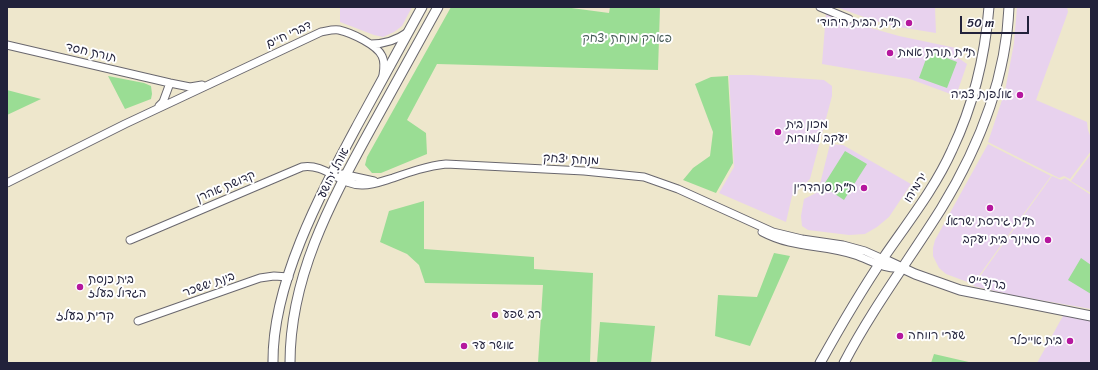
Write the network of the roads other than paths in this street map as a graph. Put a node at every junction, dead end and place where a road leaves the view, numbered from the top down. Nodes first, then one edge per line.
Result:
1 (422, 7) edge
2 (438, 7) edge
3 (820, 7) edge
4 (989, 7) edge
5 (1009, 7) edge
6 (849, 19) dead end
7 (409, 32) junction
8 (371, 44) junction
9 (7, 45) edge
10 (383, 79) junction
11 (217, 80) junction
12 (170, 84) junction
13 (150, 112) junction
14 (331, 173) junction
15 (344, 177) junction
16 (7, 183) edge
17 (130, 240) dead end
18 (881, 262) junction
19 (902, 268) junction
20 (288, 276) junction
21 (1091, 316) edge
22 (138, 322) dead end
23 (273, 363) edge
24 (290, 363) edge
25 (820, 363) edge
26 (844, 363) edge

1 - 7 street, אוהל יהושע
2 - 15 street, אוהל יהושע
3 - 6 street
4 - 18 street, ירמיהו
5 - 19 street
7 - 8 street
7 - 10 street, אוהל יהושע
8 - 10 street, דברי חיים
8 - 11 street, דברי חיים
9 - 12 street, תורת חסד
10 - 14 street, אוהל יהושע
11 - 12 street, דברי חיים
11 - 13 street, דברי חיים
12 - 13 street, דברי חיים
13 - 16 street, דברי חיים
14 - 15 street, מנחת יצחק
14 - 17 street, קדושת אהרן
14 - 20 street, אוהל יהושע
15 - 18 street, מנחת יצחק
15 - 24 street, אוהל יהושע
18 - 19 street, ברנדייס
18 - 25 street, ירמיהו
19 - 21 street, ברנדייס
19 - 26 street
20 - 22 street, בינת יששכר
20 - 23 street, אוהל יהושע

